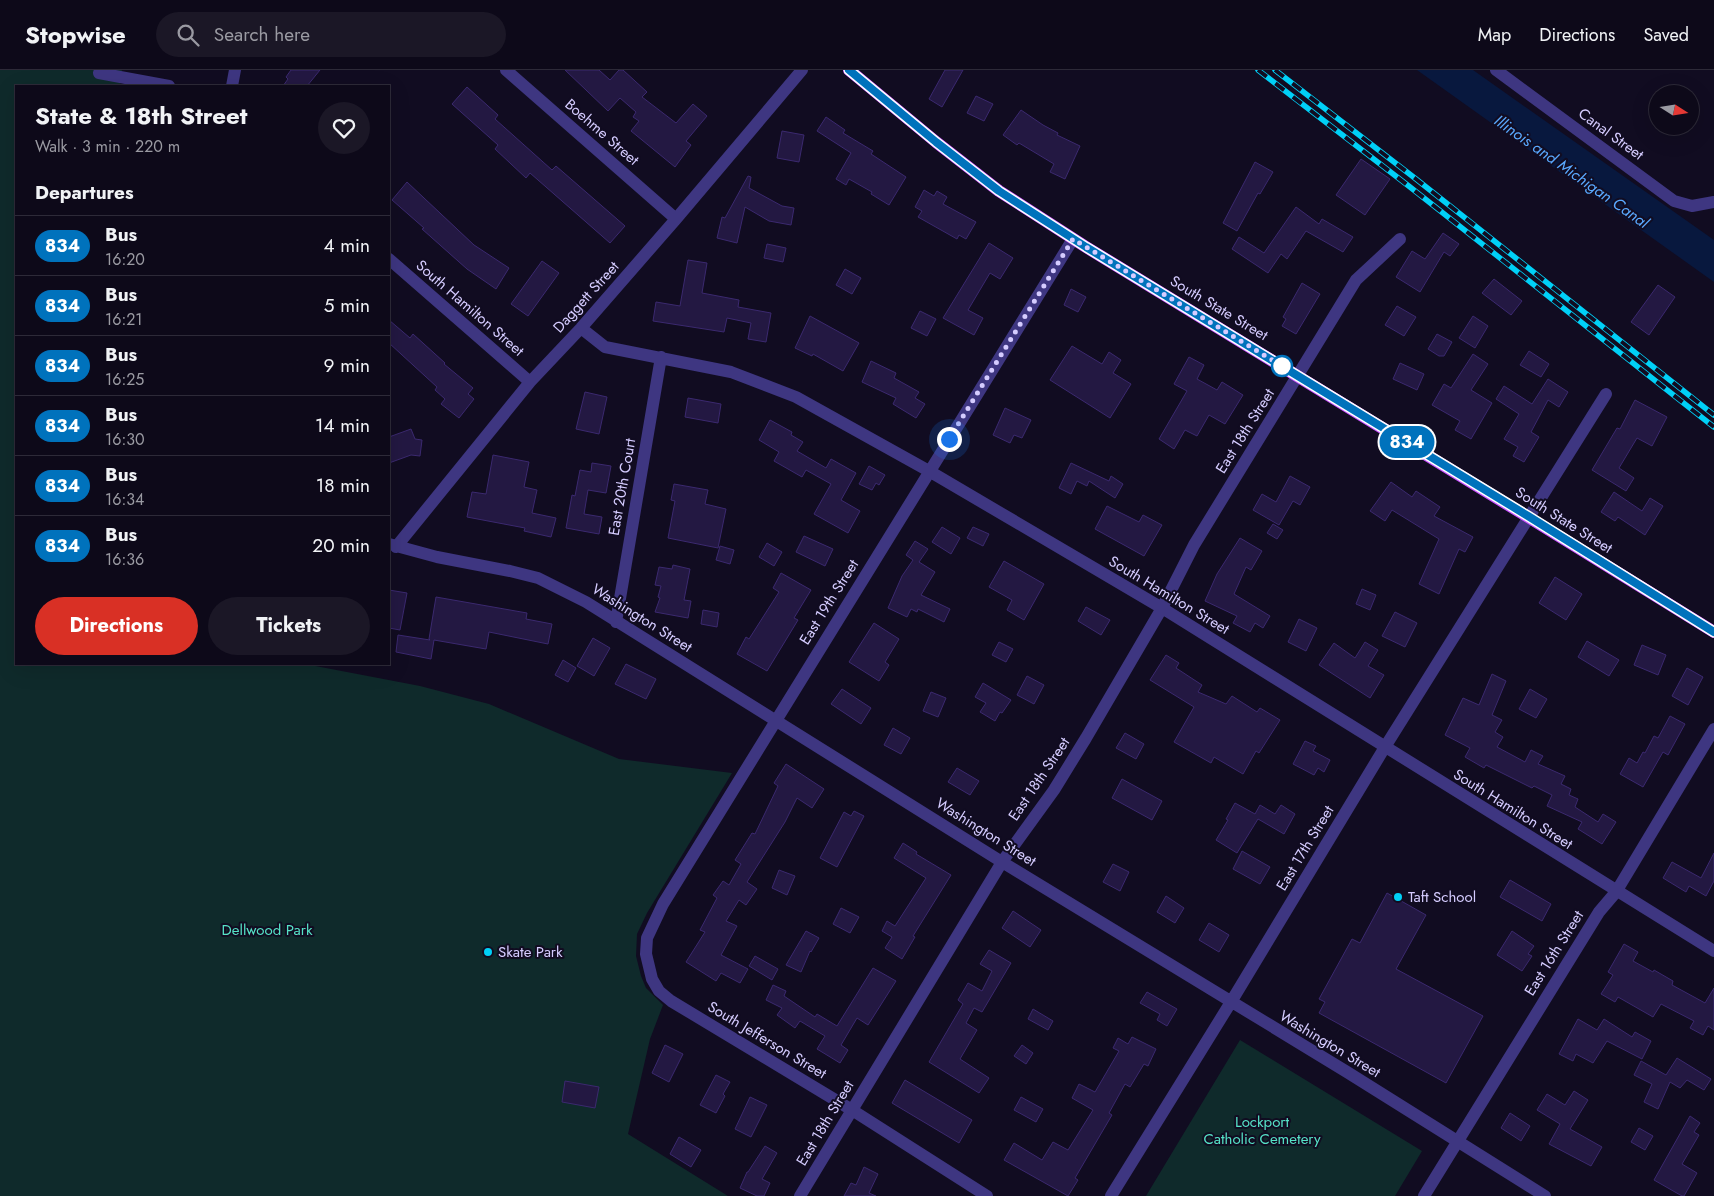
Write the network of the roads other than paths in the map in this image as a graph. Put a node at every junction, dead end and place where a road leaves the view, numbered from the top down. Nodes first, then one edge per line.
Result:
1 (235, 70) edge
2 (506, 70) edge
3 (802, 70) edge
4 (849, 70) edge
5 (1496, 70) edge
6 (99, 73) dead end
7 (164, 85) edge
8 (232, 85) edge
9 (1714, 202) edge
10 (676, 219) junction
11 (1073, 239) junction
12 (1400, 239) dead end
13 (390, 260) edge
14 (580, 328) junction
15 (660, 357) junction
16 (1299, 376) junction
17 (530, 382) junction
18 (1606, 394) dead end
19 (929, 471) junction
20 (1528, 516) junction
21 (392, 546) edge
22 (1162, 608) junction
23 (616, 622) junction
24 (1714, 632) edge
25 (776, 719) junction
26 (1714, 729) edge
27 (1385, 747) junction
28 (1002, 862) junction
29 (1616, 892) junction
30 (1714, 952) edge
31 (659, 991) joint
32 (1231, 1002) junction
33 (852, 1110) junction
34 (1458, 1142) junction
35 (800, 1196) edge
36 (987, 1196) edge
37 (1111, 1196) edge
38 (1424, 1196) edge
39 (1546, 1196) edge

1 - 8 street
2 - 10 street, Boehme Street
3 - 10 street, Daggett Street
4 - 11 main road, South State Street
5 - 9 street, Canal Street
6 - 7 street
10 - 14 street, Daggett Street
11 - 16 main road, South State Street
11 - 19 street, East 19th Street
12 - 16 street, East 18th Street
13 - 17 street, South Hamilton Street
14 - 15 street, South Hamilton Street
14 - 17 street, Daggett Street
15 - 19 street, South Hamilton Street
15 - 23 street, East 20th Court
16 - 20 main road, South State Street
16 - 22 street, East 18th Street
17 - 21 street, Daggett Street
18 - 20 street, East 17th Street
19 - 22 street, South Hamilton Street
19 - 25 street, East 19th Street
20 - 24 main road, South State Street
20 - 27 street, East 17th Street
21 - 23 street, Washington Street
22 - 27 street, South Hamilton Street
22 - 28 street, East 18th Street
23 - 25 street, Washington Street
25 - 28 street, Washington Street
25 - 31 street, East 19th Street
26 - 29 street, East 16th Street
27 - 29 street, South Hamilton Street
27 - 32 street, East 17th Street
28 - 32 street, Washington Street
28 - 33 street, East 18th Street
29 - 30 street, South Hamilton Street
29 - 34 street, East 16th Street
31 - 33 street, South Jefferson Street
32 - 34 street, Washington Street
32 - 37 street, East 17th Street
33 - 35 street, East 18th Street
33 - 36 street, South Jefferson Street
34 - 38 street, East 16th Street
34 - 39 street, Washington Street

